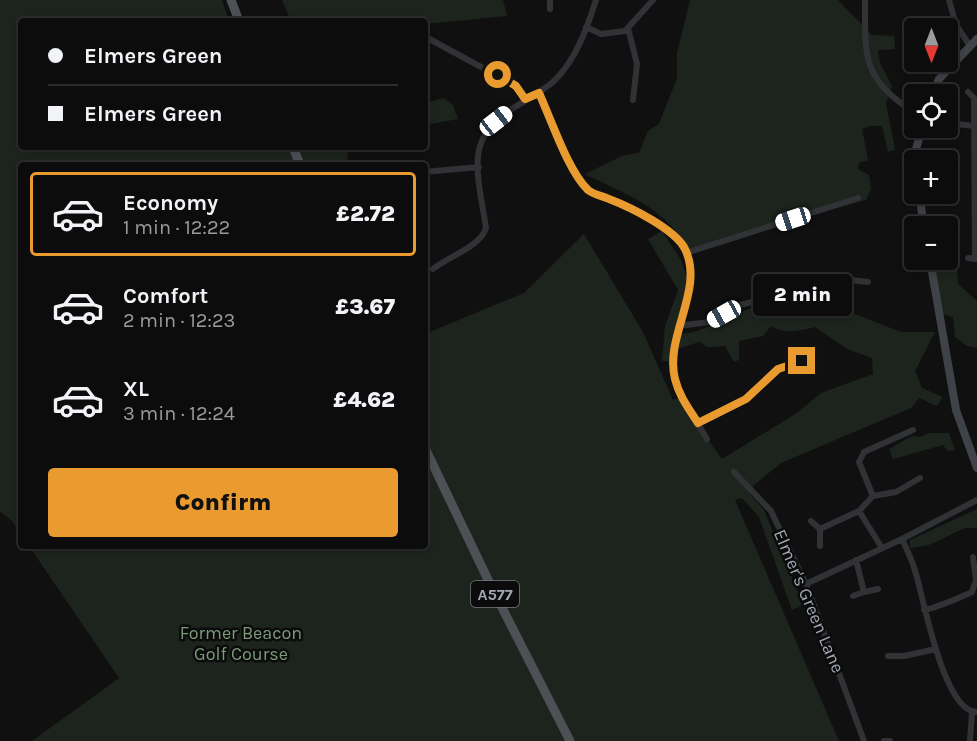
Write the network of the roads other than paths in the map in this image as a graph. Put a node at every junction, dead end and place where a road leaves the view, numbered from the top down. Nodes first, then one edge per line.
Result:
1 (231, 0) edge
2 (550, 0) edge
3 (596, 0) edge
4 (653, 0) edge
5 (866, 0) edge
6 (949, 0) edge
7 (550, 9) dead end
8 (238, 18) edge
9 (586, 27) junction
10 (628, 28) junction
11 (428, 38) edge
12 (973, 43) edge
13 (937, 84) edge
14 (968, 92) dead end
15 (539, 93) junction
16 (525, 99) junction
17 (633, 100) dead end
18 (904, 105) edge
19 (958, 124) edge
20 (974, 126) junction
21 (479, 167) junction
22 (428, 172) edge
23 (858, 198) dead end
24 (686, 253) junction
25 (968, 258) dead end
26 (433, 269) dead end
27 (932, 270) edge
28 (868, 282) dead end
29 (678, 326) junction
30 (802, 361) dead end
31 (698, 423) junction
32 (913, 430) dead end
33 (707, 439) dead end
34 (974, 446) edge
35 (428, 454) edge
36 (977, 468) edge
37 (734, 472) dead end
38 (920, 478) dead end
39 (873, 496) junction
40 (977, 500) edge
41 (859, 511) junction
42 (811, 521) dead end
43 (820, 529) junction
44 (902, 539) junction
45 (820, 546) dead end
46 (882, 548) junction
47 (973, 557) dead end
48 (856, 560) junction
49 (806, 584) junction
50 (878, 590) dead end
51 (864, 592) junction
52 (972, 592) junction
53 (853, 596) dead end
54 (977, 598) edge
55 (924, 610) junction
56 (936, 649) junction
57 (888, 656) dead end
58 (975, 712) edge
59 (570, 741) edge
60 (864, 741) edge
61 (884, 741) edge
62 (890, 741) edge
63 (970, 741) edge

1 - 8 main road
2 - 7 street
3 - 9 street
4 - 10 street
5 - 18 street
6 - 12 street
9 - 10 street
9 - 15 street
10 - 17 street
11 - 16 street
12 - 13 street
14 - 20 street
15 - 16 street
15 - 24 street
16 - 21 street
19 - 20 street
20 - 25 street
21 - 22 street
21 - 26 street
23 - 24 street
24 - 29 street
27 - 34 street
28 - 29 street
29 - 31 street
30 - 31 street
31 - 33 street
32 - 39 street
34 - 36 street
35 - 59 main road, A577
37 - 49 street, Elmer's Green Lane
38 - 39 street
39 - 41 street
40 - 44 street
41 - 43 street
41 - 46 street
42 - 43 street
43 - 45 street
44 - 46 street
44 - 55 street
46 - 48 street
47 - 52 street
48 - 49 street
48 - 51 street
49 - 60 street, Elmer's Green Lane
50 - 51 street
51 - 53 street
52 - 54 street
52 - 55 street
55 - 56 street
56 - 57 street
56 - 58 street
58 - 63 street
61 - 62 street

